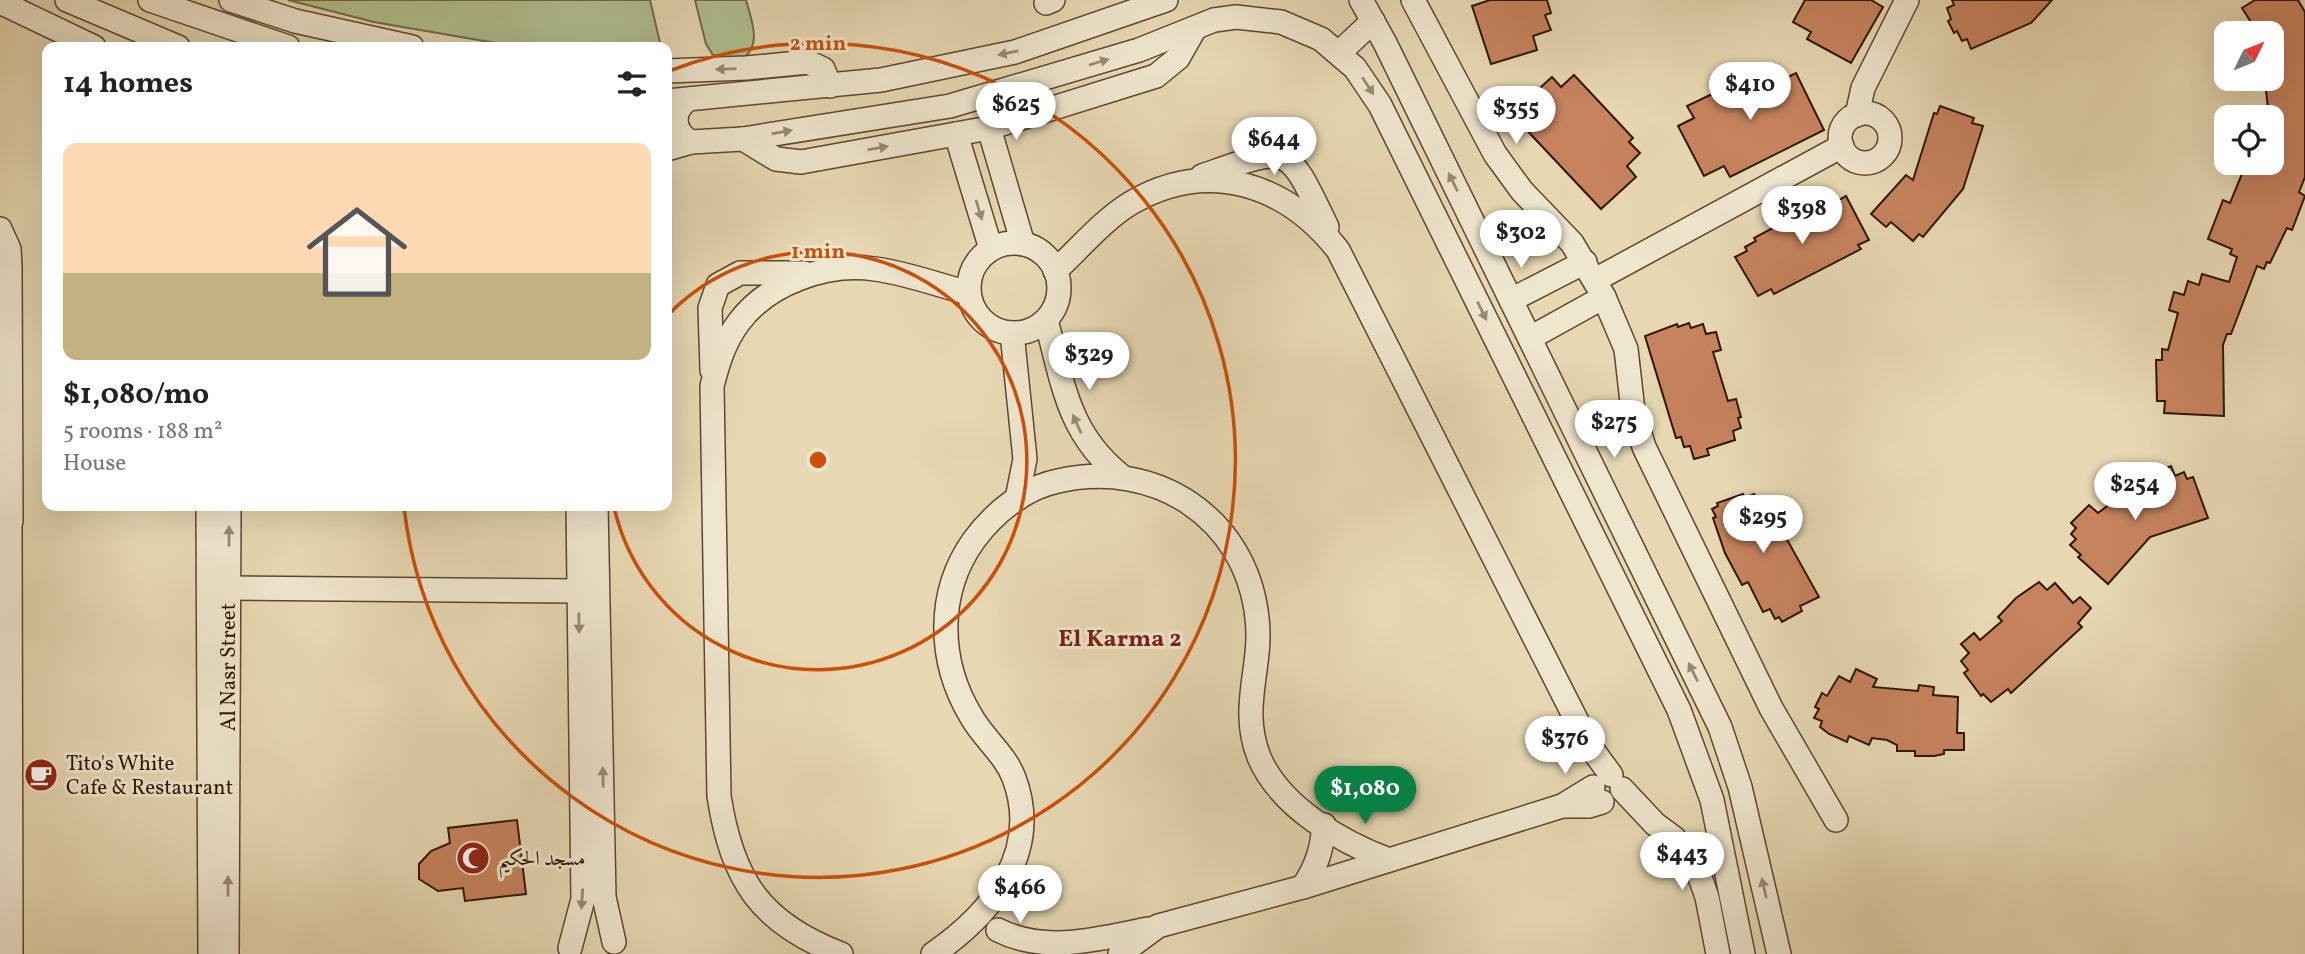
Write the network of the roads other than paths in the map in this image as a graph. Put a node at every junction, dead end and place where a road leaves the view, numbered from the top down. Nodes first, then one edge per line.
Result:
1 (67, 0) edge
2 (150, 0) edge
3 (231, 0) edge
4 (1166, 0) edge
5 (1361, 0) edge
6 (1413, 0) edge
7 (1907, 0) edge
8 (0, 2) edge
9 (1236, 9) edge
10 (92, 12) junction
11 (295, 21) junction
12 (1373, 21) junction
13 (1195, 28) junction
14 (83, 42) edge
15 (87, 42) edge
16 (166, 42) edge
17 (275, 42) edge
18 (291, 42) edge
19 (390, 42) edge
20 (1340, 52) junction
21 (672, 71) edge
22 (830, 86) junction
23 (678, 99) edge
24 (1857, 115) junction
25 (989, 128) junction
26 (956, 134) junction
27 (743, 139) junction
28 (691, 142) junction
29 (1842, 146) junction
30 (672, 148) edge
31 (1257, 157) junction
32 (1301, 174) junction
33 (1176, 185) junction
34 (1265, 191) junction
35 (0, 229) edge
36 (1023, 244) junction
37 (991, 249) junction
38 (1338, 250) junction
39 (1055, 271) junction
40 (740, 273) junction
41 (818, 273) junction
42 (1595, 280) junction
43 (969, 293) junction
44 (1511, 300) junction
45 (759, 302) junction
46 (710, 308) junction
47 (1046, 320) junction
48 (738, 324) junction
49 (1012, 333) junction
50 (1530, 338) junction
51 (712, 386) junction
52 (5, 423) edge
53 (1120, 475) junction
54 (1017, 499) junction
55 (0, 502) edge
56 (208, 511) edge
57 (229, 511) edge
58 (578, 511) edge
59 (596, 511) edge
60 (5, 524) edge
61 (228, 588) junction
62 (579, 591) junction
63 (218, 615) junction
64 (5, 722) edge
65 (219, 759) junction
66 (1606, 789) junction
67 (593, 812) junction
68 (1836, 820) dead end
69 (1324, 825) junction
70 (1389, 860) junction
71 (1303, 887) junction
72 (999, 894) junction
73 (1158, 926) junction
74 (998, 930) junction
75 (617, 948) edge
76 (1086, 948) edge
77 (0, 950) edge
78 (569, 951) edge
79 (5, 954) edge
80 (11, 954) edge
81 (210, 954) edge
82 (227, 954) edge
83 (841, 954) edge
84 (933, 954) edge
85 (996, 954) edge
86 (1120, 954) edge
87 (1718, 954) edge
88 (1743, 954) edge
89 (1779, 954) edge

1 - 10 street
2 - 17 street
3 - 11 street
4 -> 22 street
5 - 12 street
6 - 42 street
7 - 24 street
8 - 14 street
9 - 13 street
9 - 20 street
10 - 15 street
10 - 16 street
11 - 18 street
11 - 19 street
12 - 20 street
44 -> 12 street
13 - 25 street
27 -> 13 street
20 -> 88 street
22 -> 21 street
22 - 23 street
23 - 28 street
24 - 29 street
24 - 29 street
25 - 26 street
25 - 36 street
27 -> 26 street
26 -> 37 street
27 - 28 street
28 - 30 street
29 - 42 street
31 - 32 street
31 - 33 street
31 - 34 street
32 - 34 street
32 - 38 street
33 - 34 street
33 - 39 street
34 - 38 street
35 - 52 street
36 - 37 street
36 - 39 street
37 - 43 street
38 - 66 street
39 - 47 street
40 - 41 street
40 - 45 street
40 - 46 street
41 - 43 street
41 - 45 street
42 - 44 street
42 - 50 street
42 - 68 street
43 - 49 street
44 - 50 street
45 - 48 street
46 - 48 street
46 - 51 street
47 - 49 street
53 -> 47 street
48 - 51 street
49 - 54 street
89 -> 50 street
51 - 83 street
52 - 60 street
53 - 54 street
53 - 69 street
54 - 72 street
55 - 60 street
56 - 63 street, Al Nasr Street
61 -> 57 street, Al Nasr Street
58 - 62 street
67 -> 59 street
60 - 64 street
61 - 62 street
61 - 63 street, Al Nasr Street
62 -> 67 street
63 - 65 street, Al Nasr Street
64 - 80 street
65 - 81 street, Al Nasr Street
82 -> 65 street, Al Nasr Street
66 - 70 street
66 - 87 street
67 - 75 street
67 -> 78 street
69 - 70 street
69 - 71 street
70 - 71 street
71 - 73 street
72 - 74 street
72 - 84 street
73 - 76 street
73 - 86 street
74 - 76 street
74 - 85 street
75 - 78 street
77 - 79 street

